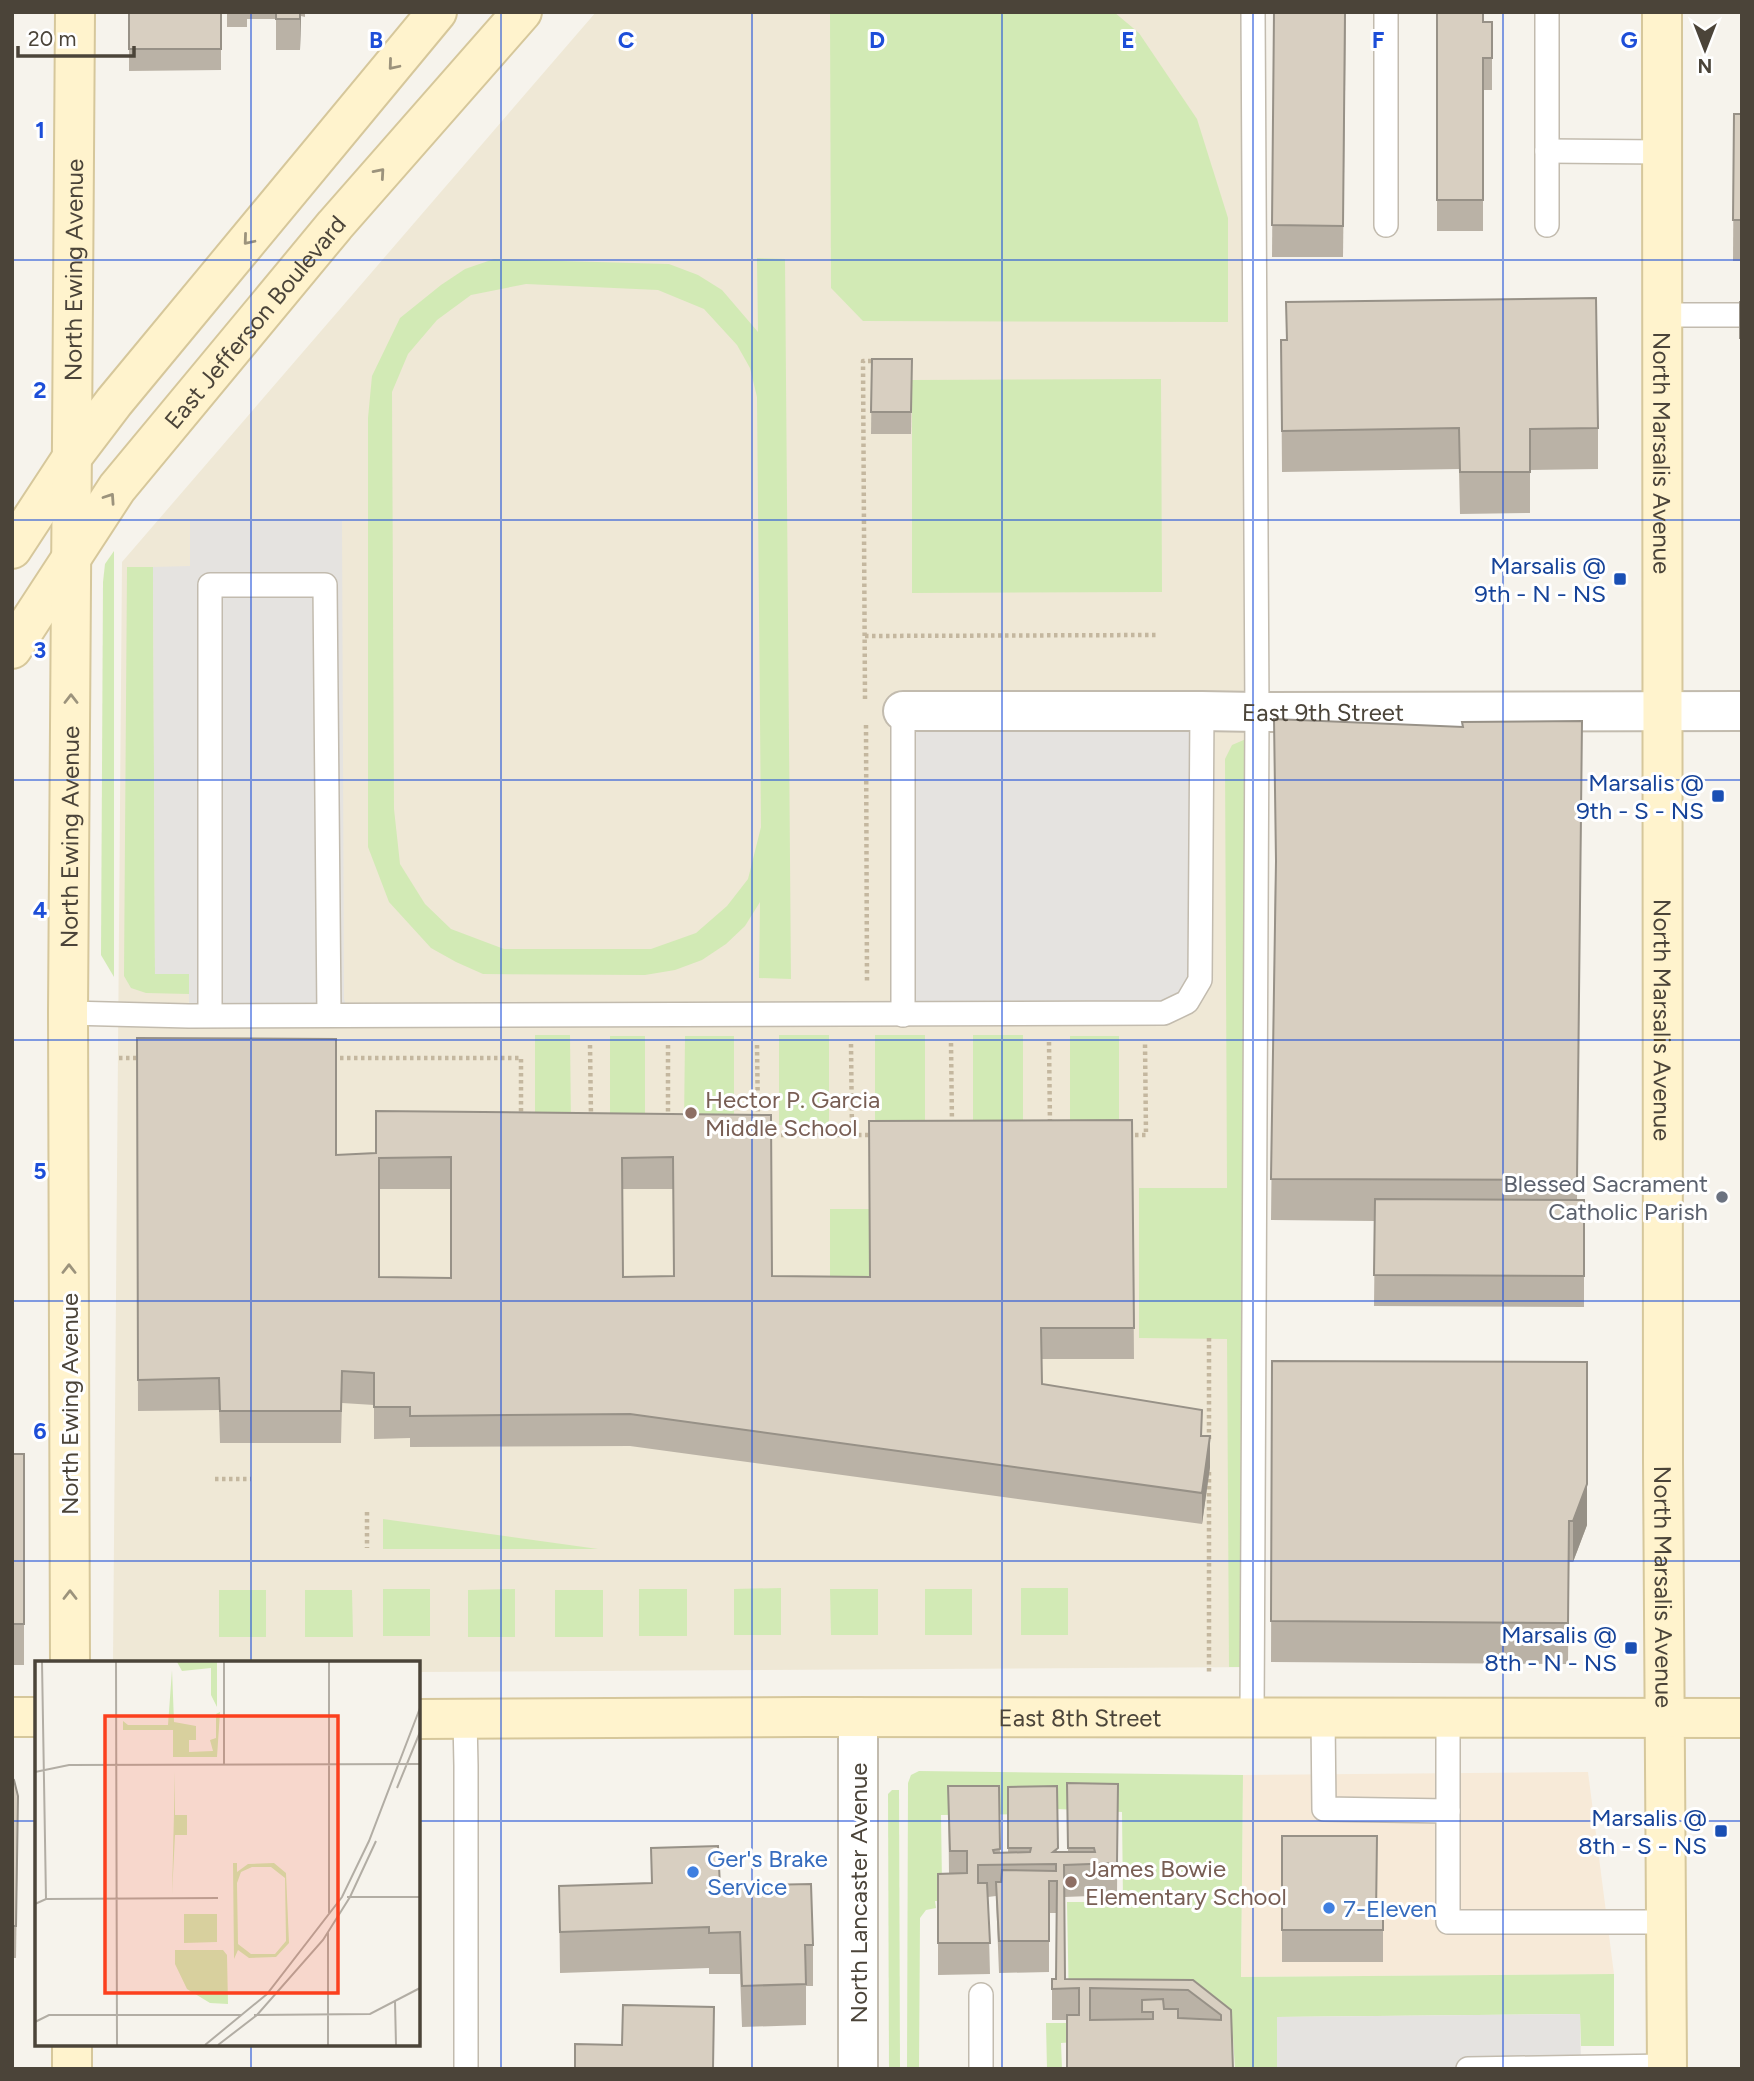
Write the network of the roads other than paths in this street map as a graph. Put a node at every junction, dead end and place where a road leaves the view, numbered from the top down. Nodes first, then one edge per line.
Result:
1 (75, 12) edge
2 (437, 12) edge
3 (522, 12) edge
4 (1253, 12) edge
5 (1386, 12) edge
6 (1547, 12) edge
7 (1662, 12) edge
8 (1547, 151) junction
9 (1662, 152) junction
10 (289, 190) junction
11 (335, 225) junction
12 (1386, 225) dead end
13 (1547, 225) dead end
14 (1662, 315) junction
15 (1742, 315) edge
16 (73, 456) junction
17 (12, 549) edge
18 (72, 555) junction
19 (12, 649) edge
20 (902, 710) joint
21 (1202, 710) junction
22 (1662, 711) junction
23 (1742, 711) edge
24 (1257, 712) junction
25 (68, 1013) junction
26 (211, 1015) junction
27 (329, 1015) junction
28 (902, 1015) junction
29 (70, 1661) edge
30 (12, 1717) edge
31 (35, 1717) edge
32 (858, 1717) junction
33 (1252, 1718) junction
34 (1323, 1718) junction
35 (1448, 1718) junction
36 (1666, 1718) junction
37 (1742, 1718) edge
38 (420, 1719) edge
39 (465, 1719) junction
40 (1448, 1811) junction
41 (1667, 1922) junction
42 (981, 1996) dead end
43 (72, 2046) edge
44 (1667, 2067) edge
45 (72, 2069) edge
46 (466, 2069) edge
47 (858, 2069) edge
48 (981, 2069) edge
49 (1468, 2069) edge

1 - 16 street, North Ewing Avenue
2 -> 10 street
11 -> 3 street, East Jefferson Boulevard
4 - 24 lane
5 - 12 lane
6 - 8 lane
7 - 9 street, North Marsalis Avenue
8 - 9 lane
8 - 13 lane
9 - 14 street, North Marsalis Avenue
10 - 11 street
10 -> 16 street
18 -> 11 street, East Jefferson Boulevard
14 - 15 lane
14 - 22 street, North Marsalis Avenue
16 - 17 street
16 - 18 street, North Ewing Avenue
18 - 19 street, East Jefferson Boulevard
25 -> 18 street, North Ewing Avenue
20 - 21 street, East 9th Street
20 - 28 lane
21 - 24 street, East 9th Street
21 - 28 lane
22 - 23 street, East 9th Street
22 - 24 street, East 9th Street
22 - 36 street, North Marsalis Avenue
24 - 33 lane
25 - 26 lane
29 -> 25 street, North Ewing Avenue
26 - 27 lane
26 - 27 lane
27 - 28 lane
30 - 31 street
32 - 33 street, East 8th Street
32 - 39 street, East 8th Street
32 - 47 street, North Lancaster Avenue
33 - 34 street, East 8th Street
34 - 35 street, East 8th Street
34 - 40 lane
35 - 36 street, East 8th Street
35 - 40 lane
36 - 37 street, East 8th Street
36 - 41 street, North Marsalis Avenue
38 - 39 street, East 8th Street
39 - 46 lane
40 - 41 lane
41 - 44 street, North Marsalis Avenue
42 - 48 lane
43 - 45 street
44 - 49 lane

